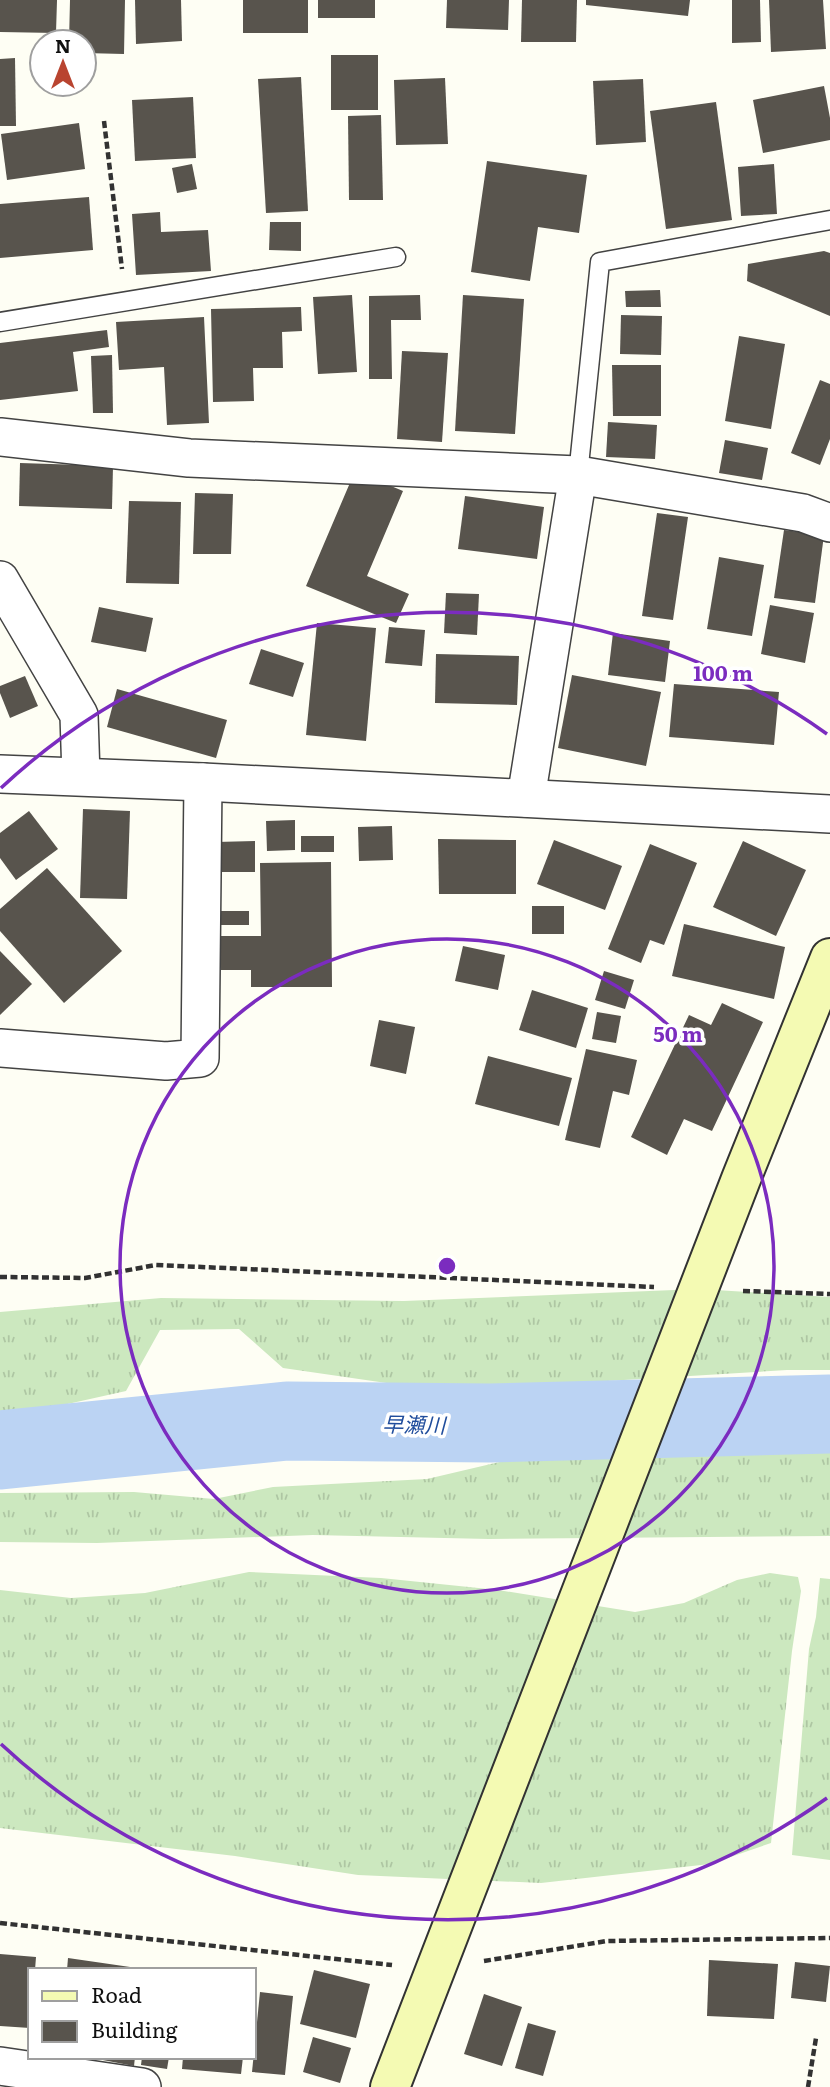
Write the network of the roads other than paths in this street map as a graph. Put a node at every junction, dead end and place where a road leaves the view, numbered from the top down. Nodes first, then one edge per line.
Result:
1 (830, 220) edge
2 (396, 257) dead end
3 (0, 322) edge
4 (0, 437) edge
5 (578, 475) junction
6 (830, 523) edge
7 (0, 580) edge
8 (0, 774) edge
9 (81, 776) junction
10 (203, 782) junction
11 (526, 799) junction
12 (830, 814) edge
13 (830, 958) edge
14 (0, 1048) edge
15 (0, 2066) edge
16 (142, 2087) edge
17 (390, 2087) edge

1 - 5 lane
2 - 3 lane
4 - 5 street
5 - 6 street
5 - 11 street
7 - 9 street
8 - 9 street
9 - 10 street
10 - 11 street
10 - 14 street
11 - 12 street
13 - 17 street
15 - 16 street

